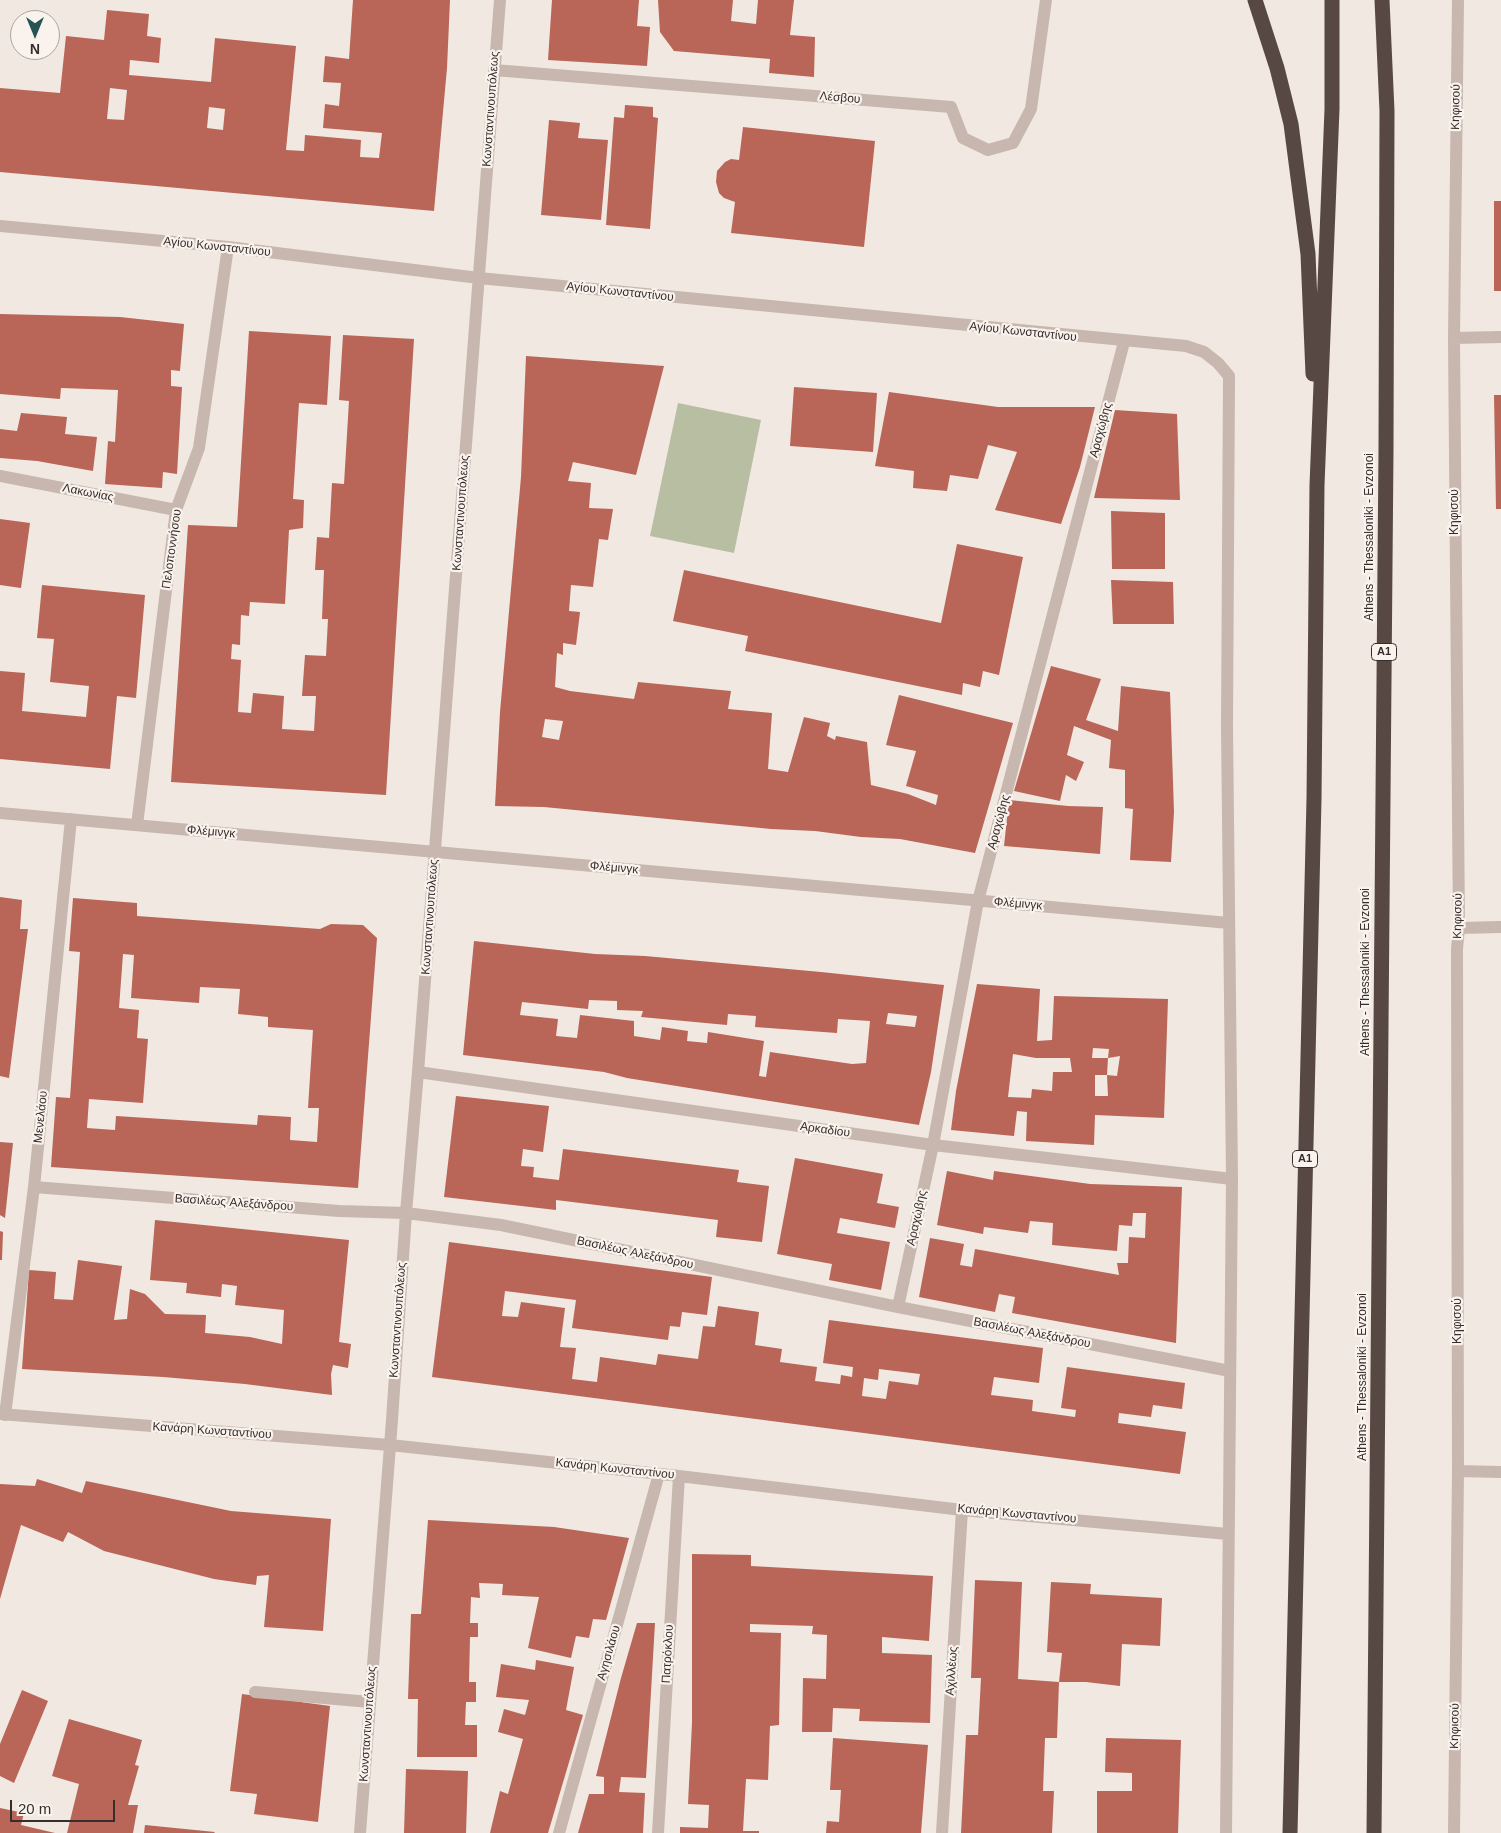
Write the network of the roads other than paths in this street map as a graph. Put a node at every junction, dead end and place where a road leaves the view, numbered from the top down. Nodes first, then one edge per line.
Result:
1 (500, 0) edge
2 (1046, 0) edge
3 (1255, 0) edge
4 (1332, 0) edge
5 (1382, 0) edge
6 (1392, 0) edge
7 (1458, 0) edge
8 (494, 70) junction
9 (1387, 112) junction
10 (0, 226) edge
11 (228, 247) junction
12 (478, 278) junction
13 (1501, 337) edge
14 (1454, 338) junction
15 (1124, 342) junction
16 (0, 476) edge
17 (1317, 485) junction
18 (176, 510) junction
19 (0, 813) edge
20 (71, 819) junction
21 (137, 825) junction
22 (435, 852) junction
23 (978, 901) junction
24 (1229, 923) junction
25 (1501, 927) edge
26 (1459, 928) junction
27 (418, 1072) junction
28 (933, 1145) junction
29 (1232, 1179) junction
30 (34, 1187) junction
31 (406, 1213) junction
32 (898, 1307) junction
33 (1230, 1371) junction
34 (3, 1414) edge
35 (390, 1444) junction
36 (1458, 1471) junction
37 (1501, 1472) edge
38 (659, 1474) junction
39 (678, 1476) junction
40 (962, 1510) junction
41 (1228, 1534) junction
42 (255, 1692) dead end
43 (370, 1702) junction
44 (360, 1833) edge
45 (559, 1833) edge
46 (658, 1833) edge
47 (942, 1833) edge
48 (1226, 1833) edge
49 (1290, 1833) edge
50 (1374, 1833) edge
51 (1454, 1833) edge

1 - 8 street, Κωνσταντινουπόλεως
2 - 8 street, Λέσβου
3 - 17 highway
4 - 17 highway
5 - 9 highway
6 - 9 highway
7 - 14 street, Κηφισού
8 - 12 street, Κωνσταντινουπόλεως
9 - 50 highway, Athens - Thessaloniki - Evzonoi / Α1
10 - 11 street, Αγίου Κωνσταντίνου
11 - 12 street, Αγίου Κωνσταντίνου
11 - 18 street, Πελοποννήσου
12 - 15 street, Αγίου Κωνσταντίνου
12 - 22 street, Κωνσταντινουπόλεως
13 - 14 street
14 - 26 street, Κηφισού
15 - 23 street, Αραχώβης
15 - 24 street, Αγίου Κωνσταντίνου
16 - 18 street, Λακωνίας
17 - 49 highway, Α1
18 - 21 street, Πελοποννήσου
19 - 20 street, Φλέμινγκ
20 - 21 street, Φλέμινγκ
20 - 30 street, Μενελάου
21 - 22 street, Φλέμινγκ
22 - 23 street, Φλέμινγκ
22 - 27 street, Κωνσταντινουπόλεως
23 - 24 street, Φλέμινγκ
23 - 28 street, Αραχώβης
24 - 29 street
25 - 26 street
26 - 36 street, Κηφισού
27 - 28 street, Αρκαδίου
27 - 31 street, Κωνσταντινουπόλεως
28 - 29 street, Αρκαδίου
28 - 32 street, Αραχώβης
29 - 33 street
30 - 31 street, Βασιλέως Αλεξάνδρου
30 - 34 street, Μενελάου
31 - 32 street, Βασιλέως Αλεξάνδρου
31 - 35 street, Κωνσταντινουπόλεως
32 - 33 street, Βασιλέως Αλεξάνδρου
33 - 41 street
34 - 35 street, Κανάρη Κωνσταντίνου
35 - 38 street, Κανάρη Κωνσταντίνου
35 - 43 street, Κωνσταντινουπόλεως
36 - 37 street
36 - 51 street, Κηφισού
38 - 39 street, Κανάρη Κωνσταντίνου
38 - 45 street, Αγησιλάου
39 - 40 street, Κανάρη Κωνσταντίνου
39 - 46 street, Πατρόκλου
40 - 41 street, Κανάρη Κωνσταντίνου
40 - 47 street, Αχιλλέως
41 - 48 street
42 - 43 street
43 - 44 street, Κωνσταντινουπόλεως

